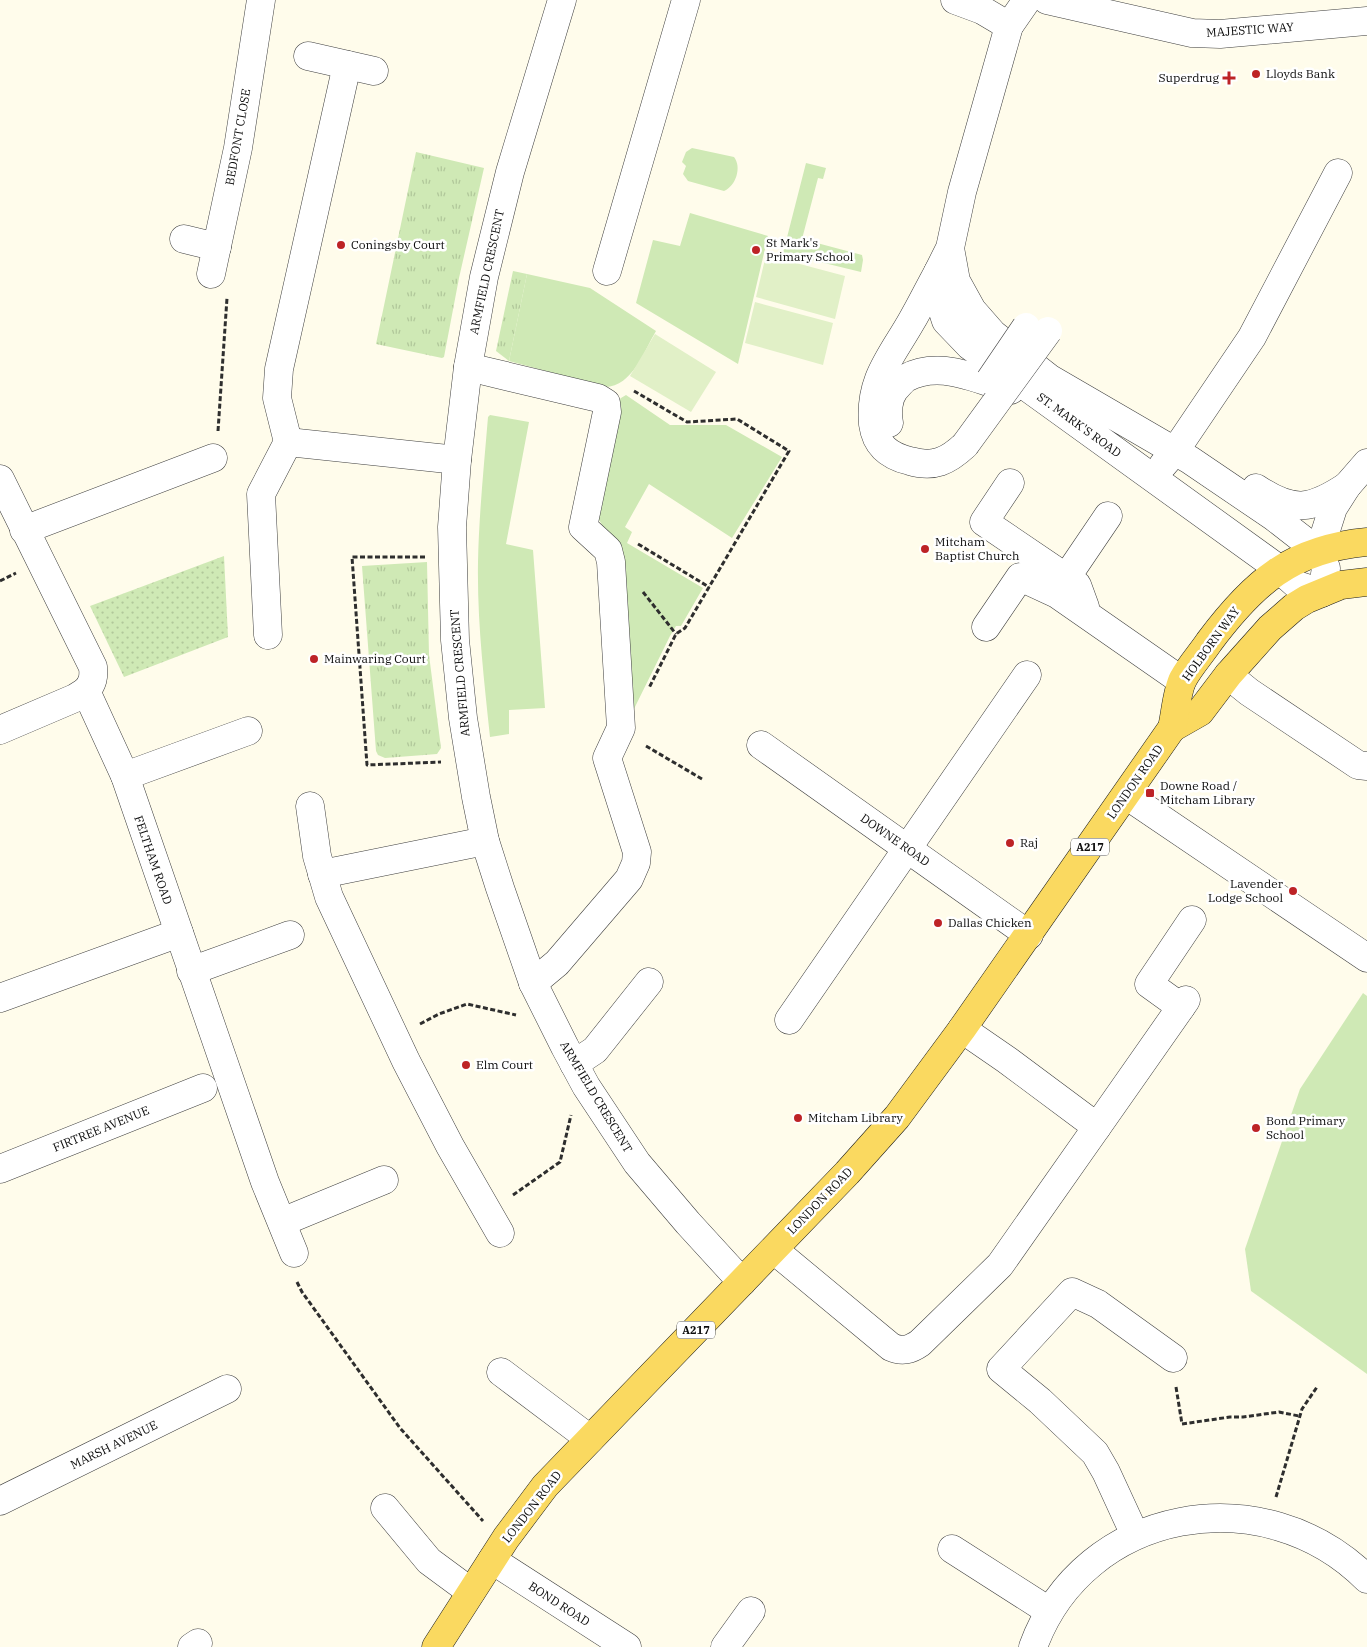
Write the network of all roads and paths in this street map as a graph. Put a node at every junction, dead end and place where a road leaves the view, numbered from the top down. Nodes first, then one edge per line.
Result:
1 (261, 0) edge
2 (562, 0) edge
3 (686, 0) edge
4 (956, 0) edge
5 (1027, 0) edge
6 (1047, 0) edge
7 (1367, 20) edge
8 (1009, 26) junction
9 (308, 56) dead end
10 (347, 66) junction
11 (374, 71) dead end
12 (1338, 173) dead end
13 (184, 239) dead end
14 (217, 247) junction
15 (944, 260) junction
16 (607, 271) dead end
17 (217, 283) joint
18 (972, 310) junction
19 (943, 312) junction
20 (1037, 329) dead end
21 (962, 337) junction
22 (888, 359) junction
23 (468, 367) junction
24 (917, 374) junction
25 (606, 403) junction
26 (1050, 403) junction
27 (958, 440) junction
28 (288, 442) junction
29 (1178, 446) junction
30 (215, 448) joint
31 (457, 460) junction
32 (1367, 463) edge
33 (0, 479) edge
34 (1152, 479) junction
35 (1010, 483) dead end
36 (1347, 486) junction
37 (1108, 516) dead end
38 (24, 530) junction
39 (1367, 542) edge
40 (1318, 552) junction
41 (425, 557) dead end
42 (616, 563) junction
43 (1278, 569) junction
44 (20, 570) dead end
45 (1066, 578) junction
46 (0, 580) edge
47 (1367, 582) edge
48 (709, 587) junction
49 (1322, 593) junction
50 (1088, 615) junction
51 (986, 627) dead end
52 (676, 634) junction
53 (268, 635) dead end
54 (1027, 675) dead end
55 (1228, 675) junction
56 (1182, 680) junction
57 (86, 691) junction
58 (647, 693) dead end
59 (621, 728) junction
60 (1172, 728) junction
61 (0, 730) edge
62 (248, 731) dead end
63 (761, 745) dead end
64 (442, 762) dead end
65 (1367, 766) edge
66 (125, 776) junction
67 (702, 779) dead end
68 (1126, 795) junction
69 (310, 806) dead end
70 (486, 841) junction
71 (907, 848) junction
72 (322, 874) junction
73 (1192, 920) dead end
74 (179, 933) junction
75 (290, 935) dead end
76 (1029, 935) junction
77 (1367, 958) edge
78 (191, 971) junction
79 (649, 982) dead end
80 (533, 983) junction
81 (0, 998) edge
82 (520, 1016) dead end
83 (789, 1020) dead end
84 (419, 1024) dead end
85 (962, 1029) junction
86 (574, 1064) junction
87 (203, 1088) dead end
88 (572, 1112) dead end
89 (1097, 1127) junction
90 (0, 1169) edge
91 (384, 1180) dead end
92 (505, 1200) dead end
93 (282, 1222) junction
94 (500, 1233) dead end
95 (774, 1250) junction
96 (294, 1253) joint
97 (742, 1282) junction
98 (1173, 1358) joint
99 (501, 1372) dead end
100 (1317, 1387) dead end
101 (227, 1389) dead end
102 (1300, 1416) junction
103 (590, 1439) junction
104 (1276, 1498) dead end
105 (0, 1501) edge
106 (385, 1508) dead end
107 (1136, 1535) junction
108 (499, 1549) junction
109 (952, 1549) dead end
110 (1365, 1573) edge
111 (471, 1592) junction
112 (751, 1611) dead end
113 (1049, 1611) junction
114 (436, 1647) edge
115 (627, 1647) edge
116 (725, 1647) edge
117 (1033, 1647) edge

1 - 14 street, BEDFONT CLOSE
2 - 23 street, ARMFIELD CRESCENT
3 - 16 street
4 - 8 street
5 - 8 street, ST. MARK'S ROAD
6 - 7 street, MAJESTIC WAY
8 - 15 street, ST. MARK'S ROAD
9 - 10 street
10 - 11 street
10 - 28 street
12 - 29 street
13 - 14 street
14 - 17 street, BEDFONT CLOSE
15 - 18 street, ST. MARK'S ROAD
15 - 19 street, ST. MARK'S ROAD
15 - 22 street
17 - 30 path
18 - 19 street
18 - 21 street
18 - 29 street, ST. MARK'S ROAD
19 - 21 street, ST. MARK'S ROAD
19 - 22 street
20 - 27 street, bridge
21 - 24 street
21 - 26 street, ST. MARK'S ROAD
22 - 27 street
23 - 25 street
23 - 31 street, ARMFIELD CRESCENT
24 - 26 street
24 - 27 street
25 - 42 street
25 - 48 path
26 - 34 street, ST. MARK'S ROAD
28 - 31 street
28 - 53 street
29 - 34 street
29 - 36 street
29 - 40 street, ST. MARK'S ROAD
30 - 38 street
31 - 70 street, ARMFIELD CRESCENT
32 - 36 street
33 - 38 street
34 - 43 street, ST. MARK'S ROAD
35 - 45 street
36 - 40 street
37 - 45 street
38 - 57 street
39 - 40 main road, HOLBORN WAY / A217
40 - 43 main road, HOLBORN WAY / A217
40 - 49 street
41 - 64 path
42 - 48 path
42 - 52 path
42 - 59 street
43 - 49 street, ST. MARK'S ROAD
43 - 56 main road, HOLBORN WAY / A217
44 - 46 path
45 - 50 street
47 - 49 main road, A217
48 - 52 path
49 - 55 main road, A217
50 - 51 street
50 - 56 street
52 - 58 path
54 - 71 street
55 - 60 main road, A217
55 - 65 street
56 - 60 main road, HOLBORN WAY / A217
57 - 61 street
57 - 66 street, FELTHAM ROAD
59 - 67 path
59 - 80 street
60 - 68 main road, LONDON ROAD / A217
62 - 66 street
63 - 71 street, DOWNE ROAD
66 - 74 street, FELTHAM ROAD
68 - 76 main road, LONDON ROAD / A217
68 - 77 street
69 - 72 street
70 - 72 street
70 - 80 street, ARMFIELD CRESCENT
71 - 76 street, DOWNE ROAD
71 - 83 street
72 - 94 street
73 - 89 street
74 - 78 street, FELTHAM ROAD
74 - 81 street
75 - 78 street
76 - 85 main road, LONDON ROAD / A217
78 - 93 street, FELTHAM ROAD
79 - 86 street
80 - 86 street, ARMFIELD CRESCENT
82 - 84 path
85 - 89 street
85 - 95 main road, LONDON ROAD / A217
86 - 97 street, ARMFIELD CRESCENT
87 - 90 street, FIRTREE AVENUE
88 - 92 path
89 - 95 street
91 - 93 street
93 - 96 street, FELTHAM ROAD
95 - 97 main road, LONDON ROAD / A217
96 - 108 path
97 - 103 main road, LONDON ROAD / A217
98 - 102 path
98 - 107 street
99 - 103 street
100 - 102 path
101 - 105 street, MARSH AVENUE
102 - 104 path
103 - 108 main road, LONDON ROAD / A217
106 - 111 street
107 - 110 street
107 - 113 street
108 - 111 main road, LONDON ROAD / A217
108 - 115 street, BOND ROAD
109 - 113 street
111 - 114 main road, LONDON ROAD / A217
112 - 116 street
113 - 117 street

